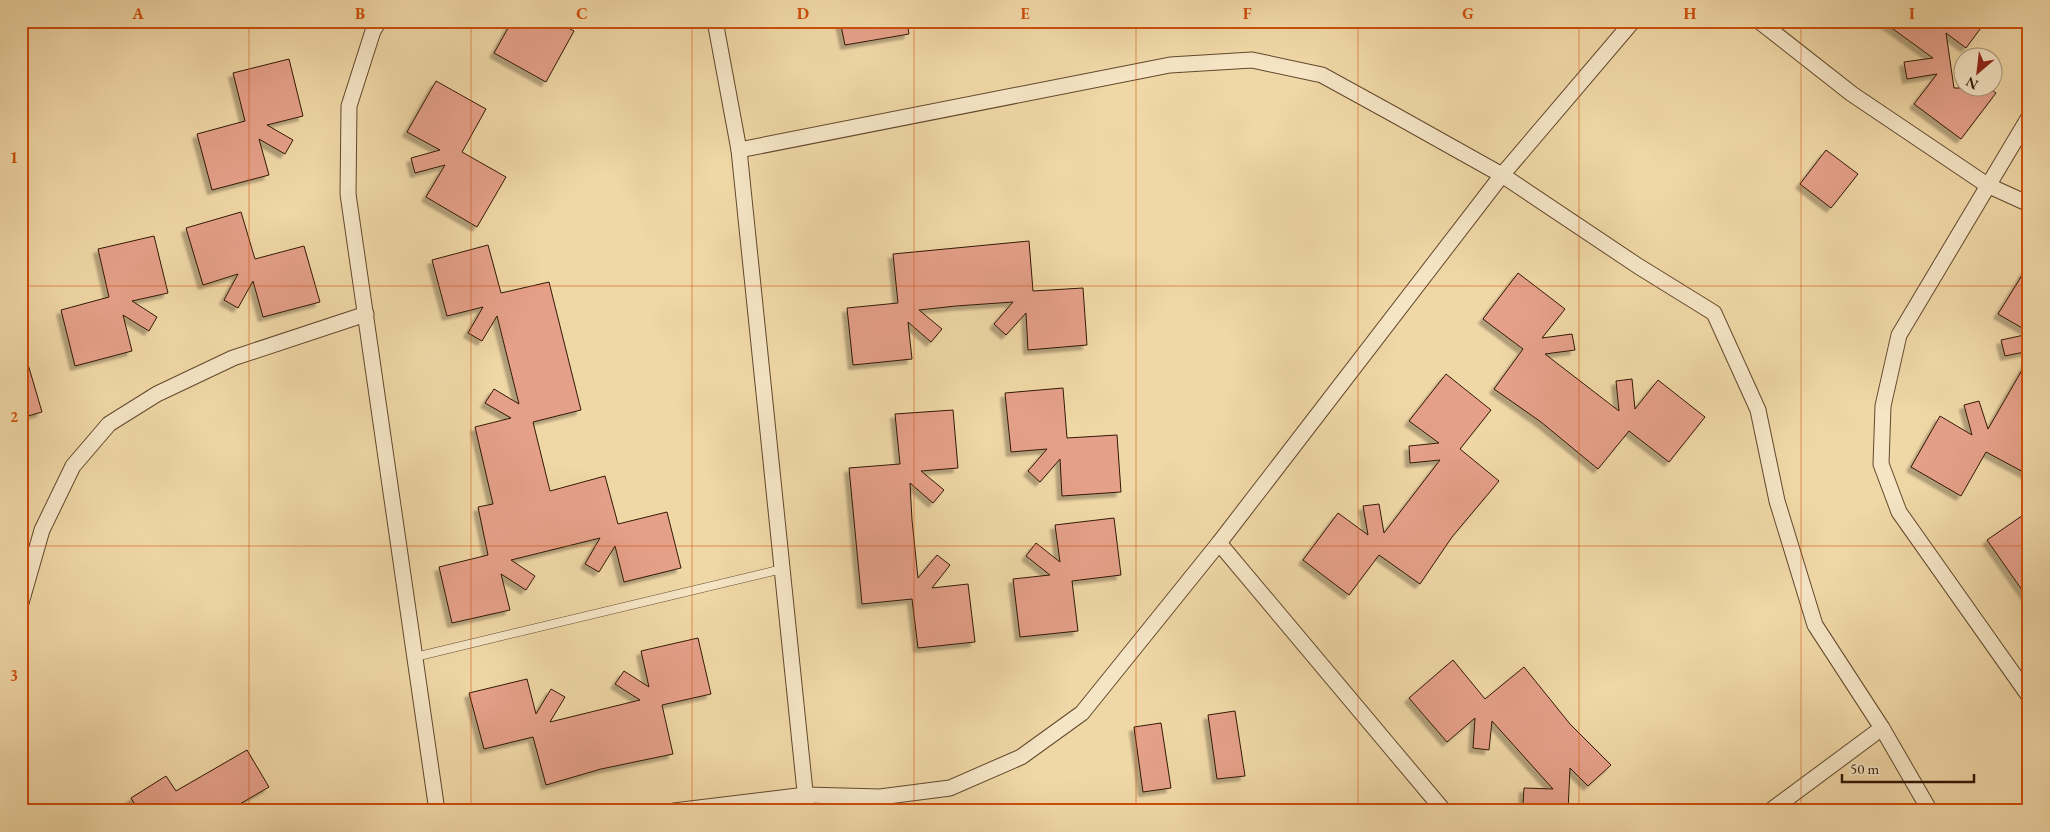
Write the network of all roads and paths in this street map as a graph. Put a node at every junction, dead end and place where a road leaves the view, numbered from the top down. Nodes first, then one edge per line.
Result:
1 (379, 21) edge
2 (716, 21) edge
3 (1633, 21) edge
4 (1760, 21) edge
5 (2029, 117) edge
6 (739, 150) junction
7 (1502, 175) junction
8 (1987, 185) junction
9 (2029, 204) edge
10 (366, 314) junction
11 (1218, 543) junction
12 (782, 569) junction
13 (21, 603) edge
14 (415, 657) junction
15 (2029, 696) edge
16 (1882, 728) junction
17 (806, 795) junction
18 (437, 811) edge
19 (674, 811) edge
20 (808, 811) edge
21 (1444, 811) edge
22 (1770, 811) edge
23 (1930, 811) edge

1 - 10 street
2 - 6 street
3 - 7 street
4 - 8 street
5 - 8 street
6 - 7 street
6 - 12 street
7 - 11 street
7 - 16 street
8 - 9 street
8 - 15 street
10 - 13 street
10 - 14 street
11 - 17 street
11 - 21 street
12 - 14 lane
12 - 17 street
14 - 18 street
16 - 22 street
16 - 23 street
17 - 19 street
17 - 20 street

